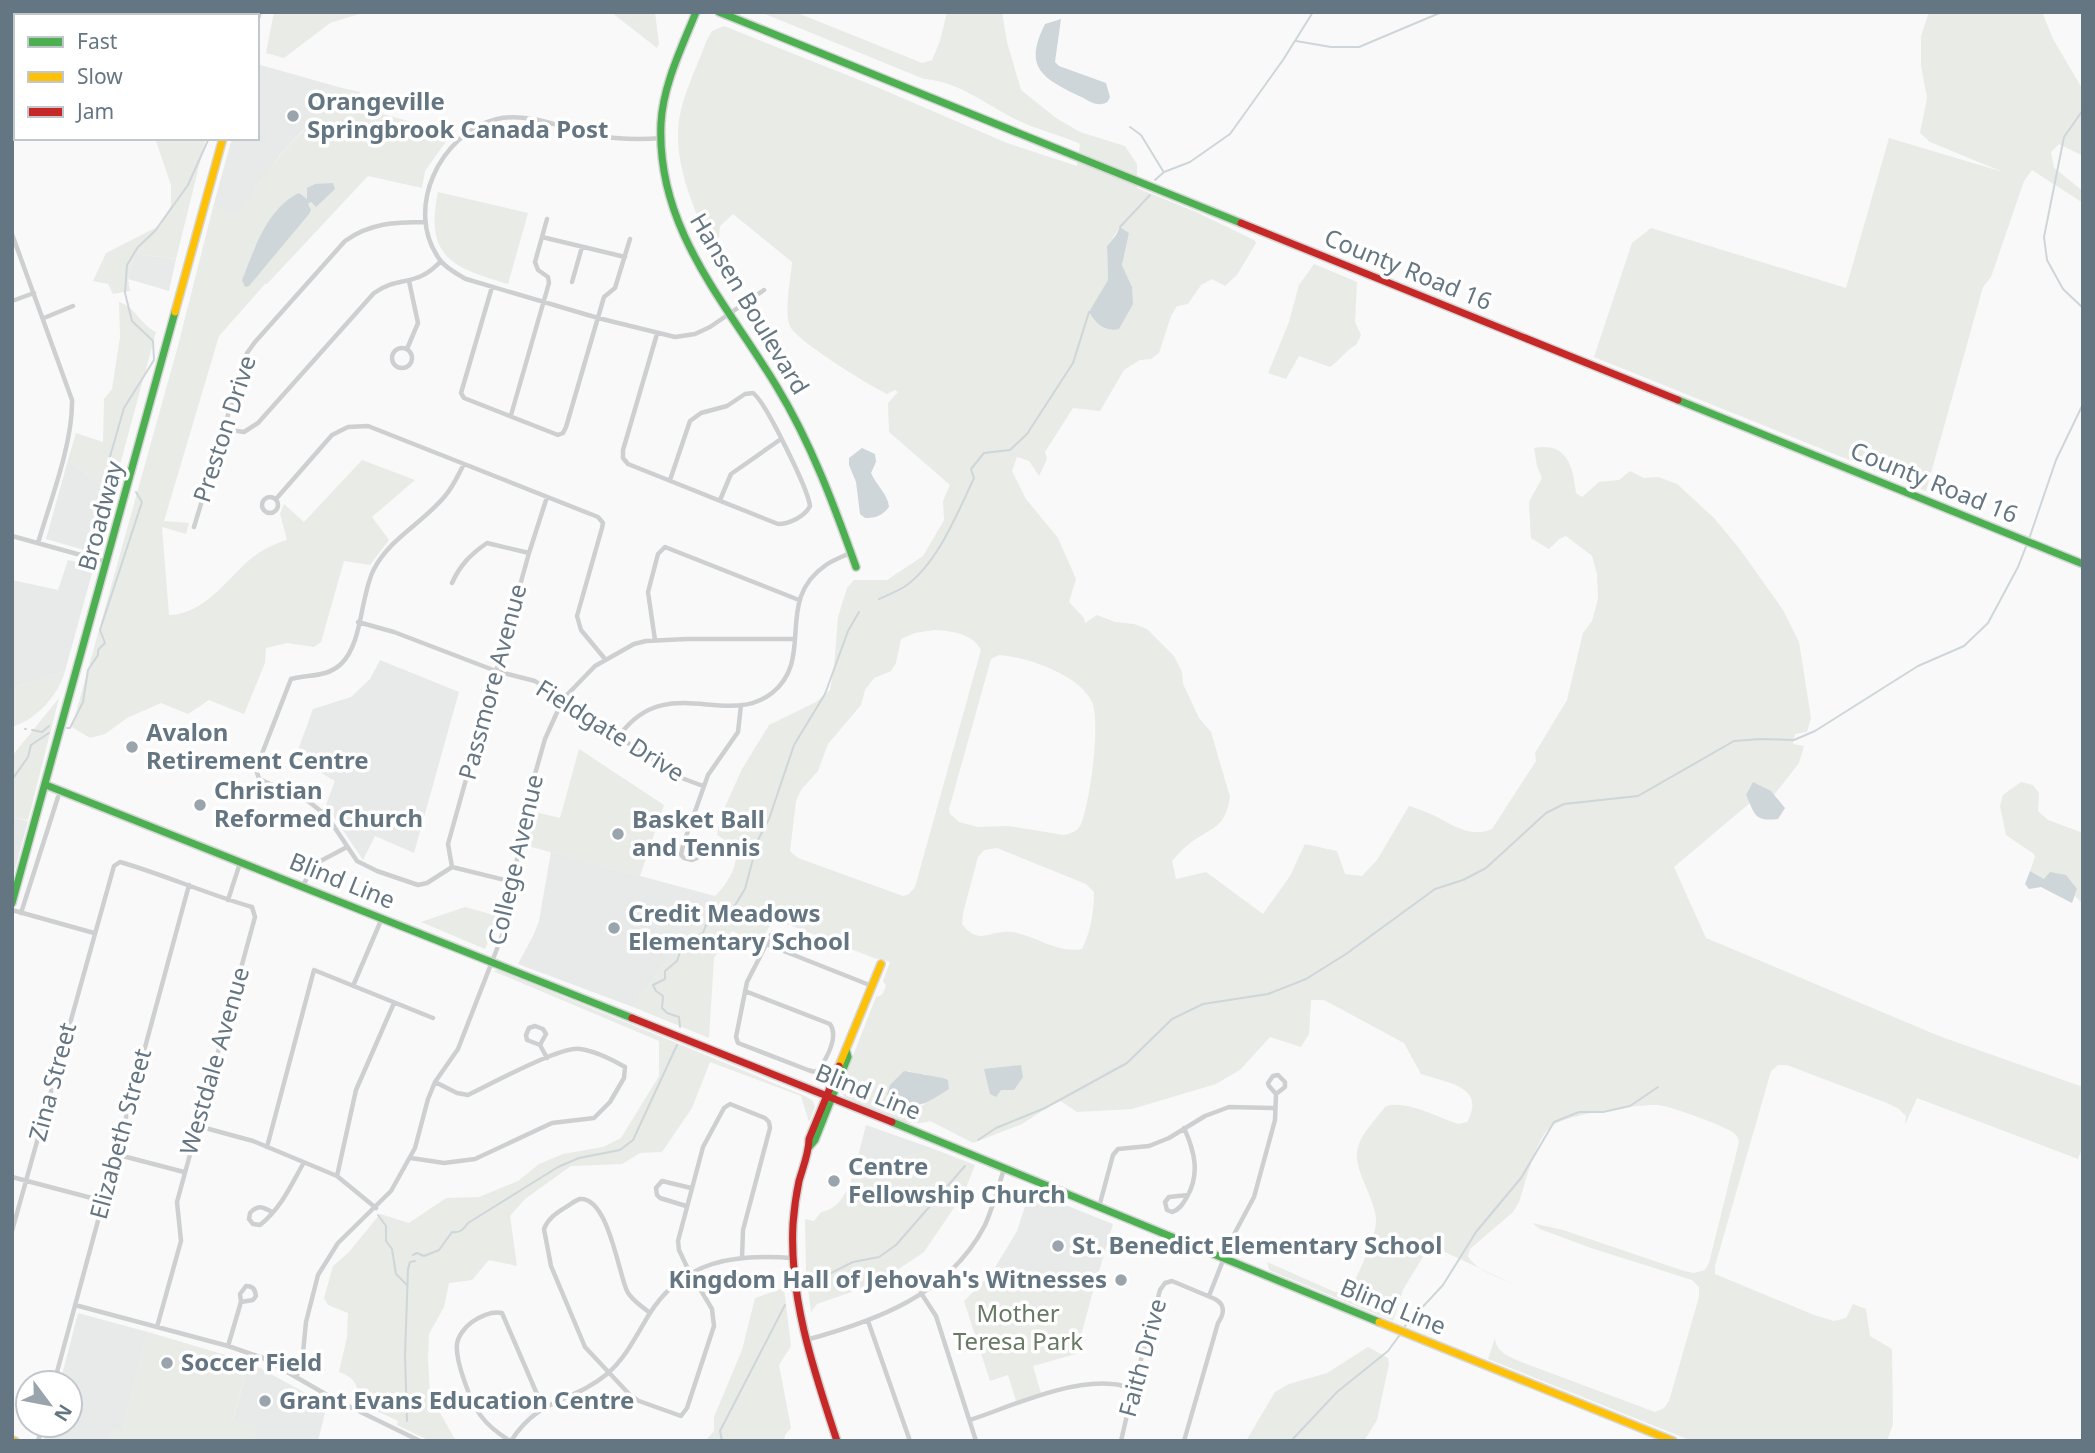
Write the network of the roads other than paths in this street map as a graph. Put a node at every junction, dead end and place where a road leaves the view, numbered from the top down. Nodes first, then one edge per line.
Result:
1 (696, 12) edge
2 (719, 12) edge
3 (662, 138) junction
4 (222, 140) edge
5 (547, 219) dead end
6 (425, 222) junction
7 (12, 235) edge
8 (542, 237) junction
9 (630, 239) dead end
10 (582, 247) junction
11 (625, 257) junction
12 (441, 261) junction
13 (409, 281) junction
14 (572, 282) dead end
15 (492, 287) junction
16 (764, 289) dead end
17 (34, 293) junction
18 (12, 301) edge
19 (542, 302) junction
20 (73, 306) dead end
21 (729, 314) junction
22 (44, 318) junction
23 (598, 318) junction
24 (657, 334) junction
25 (407, 349) junction
26 (511, 415) junction
27 (224, 429) junction
28 (781, 439) junction
29 (464, 464) junction
30 (670, 480) junction
31 (547, 497) junction
32 (276, 499) dead end
33 (720, 500) junction
34 (194, 527) dead end
35 (12, 536) edge
36 (38, 543) junction
37 (529, 553) junction
38 (850, 553) junction
39 (108, 563) junction
40 (2083, 564) edge
41 (856, 568) dead end
42 (452, 583) dead end
43 (799, 600) junction
44 (358, 622) junction
45 (794, 639) junction
46 (655, 640) junction
47 (605, 659) junction
48 (496, 671) junction
49 (563, 699) junction
50 (741, 705) junction
51 (619, 736) junction
52 (46, 785) junction
53 (704, 786) junction
54 (58, 797) dead end
55 (687, 839) junction
56 (347, 847) junction
57 (240, 862) junction
58 (452, 867) junction
59 (513, 882) junction
60 (189, 885) junction
61 (303, 886) junction
62 (228, 900) junction
63 (12, 902) edge
64 (12, 910) edge
65 (22, 913) junction
66 (382, 918) junction
67 (94, 933) junction
68 (771, 935) dead end
69 (766, 944) junction
70 (492, 963) junction
71 (881, 964) dead end
72 (353, 986) junction
73 (873, 986) junction
74 (745, 991) junction
75 (394, 1003) junction
76 (433, 1018) dead end
77 (540, 1045) junction
78 (547, 1058) junction
79 (435, 1082) junction
80 (1276, 1094) junction
81 (828, 1097) junction
82 (1275, 1108) junction
83 (198, 1126) junction
84 (1184, 1128) junction
85 (267, 1147) junction
86 (115, 1154) junction
87 (411, 1158) junction
88 (303, 1164) junction
89 (1004, 1169) junction
90 (184, 1172) junction
91 (337, 1176) junction
92 (12, 1177) edge
93 (26, 1181) junction
94 (691, 1188) junction
95 (1188, 1195) junction
96 (103, 1201) junction
97 (686, 1206) junction
98 (1100, 1207) junction
99 (376, 1208) junction
100 (272, 1212) junction
101 (12, 1231) edge
102 (742, 1258) junction
103 (792, 1258) junction
104 (1224, 1259) junction
105 (690, 1273) junction
106 (921, 1293) junction
107 (1209, 1296) junction
108 (241, 1302) dead end
109 (75, 1305) junction
110 (650, 1313) junction
111 (869, 1321) junction
112 (157, 1326) junction
113 (806, 1340) junction
114 (228, 1346) junction
115 (58, 1369) edge
116 (609, 1373) junction
117 (296, 1377) junction
118 (1133, 1389) junction
119 (542, 1408) junction
120 (970, 1420) junction
121 (420, 1441) edge
122 (511, 1441) edge
123 (836, 1441) edge
124 (909, 1441) edge
125 (976, 1441) edge
126 (1121, 1441) edge
127 (1184, 1441) edge
128 (1673, 1441) edge

1 - 3 street, Hansen Boulevard
2 - 40 street, County Road 16
3 - 6 street
3 - 21 street, Hansen Boulevard
4 - 39 street, Broadway
5 - 8 street
6 - 12 street
6 - 27 street, Preston Drive
7 - 17 street
8 - 10 street
8 - 19 street
9 - 11 street
10 - 11 street
10 - 14 street
11 - 23 street
12 - 13 street
12 - 15 street
13 - 25 street
13 - 27 street
15 - 19 street
15 - 26 street
16 - 21 street
17 - 18 street
17 - 22 street
19 - 23 street
19 - 26 street
20 - 22 street
21 - 24 street
21 - 38 street, Hansen Boulevard
22 - 36 street
23 - 24 street
23 - 26 street
24 - 30 street
25 - 25 street
27 - 34 street, Preston Drive
28 - 30 street
28 - 33 street
28 - 33 street
29 - 31 street
29 - 32 street
29 - 44 street
30 - 33 street
31 - 37 street, Passmore Avenue
31 - 47 street
35 - 36 street
36 - 39 street
37 - 42 street
37 - 48 street, Passmore Avenue
38 - 41 street, Hansen Boulevard
38 - 43 street
39 - 52 street, Broadway
43 - 45 street
43 - 46 street
44 - 48 street, Fieldgate Drive
44 - 56 street
45 - 46 street, College Avenue
45 - 50 street
46 - 47 street, College Avenue
47 - 49 street, College Avenue
48 - 49 street, Fieldgate Drive
48 - 58 street, Passmore Avenue
49 - 51 street, Fieldgate Drive
49 - 59 street, College Avenue
50 - 51 street
50 - 53 street
51 - 53 street, Fieldgate Drive
52 - 57 street, Blind Line
52 - 63 street, Broadway
53 - 55 street
54 - 65 street
55 - 55 street
56 - 58 street
56 - 61 street
57 - 61 street, Blind Line
57 - 62 street
58 - 59 street
59 - 70 street, College Avenue
60 - 62 street
60 - 67 street, Zina Street
60 - 86 street, Elizabeth Street
61 - 66 street, Blind Line
62 - 83 street, Westdale Avenue
64 - 65 street
65 - 67 street
66 - 70 street, Blind Line
66 - 72 street
67 - 93 street, Zina Street
68 - 69 street
69 - 73 street
69 - 74 street
70 - 79 street, College Avenue
70 - 81 street, Blind Line
71 - 73 street
72 - 75 street
72 - 85 street
73 - 81 street
74 - 74 street
75 - 76 street
75 - 91 street
77 - 77 street
77 - 78 street
78 - 79 street
78 - 87 street
79 - 87 street, College Avenue
80 - 80 street
80 - 82 street
81 - 89 street, Blind Line
81 - 103 street
82 - 84 street
82 - 104 street
83 - 85 street
83 - 90 street, Westdale Avenue
84 - 95 street
84 - 98 street
85 - 88 street
86 - 90 street
86 - 96 street, Elizabeth Street
87 - 99 street, College Avenue
88 - 91 street
88 - 100 street
89 - 98 street, Blind Line
89 - 106 street
90 - 112 street, Westdale Avenue
91 - 99 street
92 - 93 street
93 - 96 street
93 - 101 street, Zina Street
94 - 97 street
94 - 97 street
94 - 102 street
95 - 95 street
96 - 109 street, Elizabeth Street
97 - 105 street
98 - 104 street, Blind Line
99 - 117 street, College Avenue
100 - 100 street
102 - 103 street
102 - 105 street
103 - 113 street
104 - 107 street
104 - 128 street, Blind Line
105 - 110 street
105 - 116 street
106 - 111 street
106 - 120 street
107 - 118 street, Faith Drive
107 - 127 street
108 - 114 street
109 - 112 street
109 - 115 street, Elizabeth Street
110 - 116 street
110 - 116 street
111 - 113 street
111 - 124 street
112 - 114 street
113 - 123 street
114 - 117 street
116 - 119 street
117 - 121 street
118 - 120 street
118 - 126 street, Faith Drive
119 - 122 street
119 - 122 street
120 - 125 street

